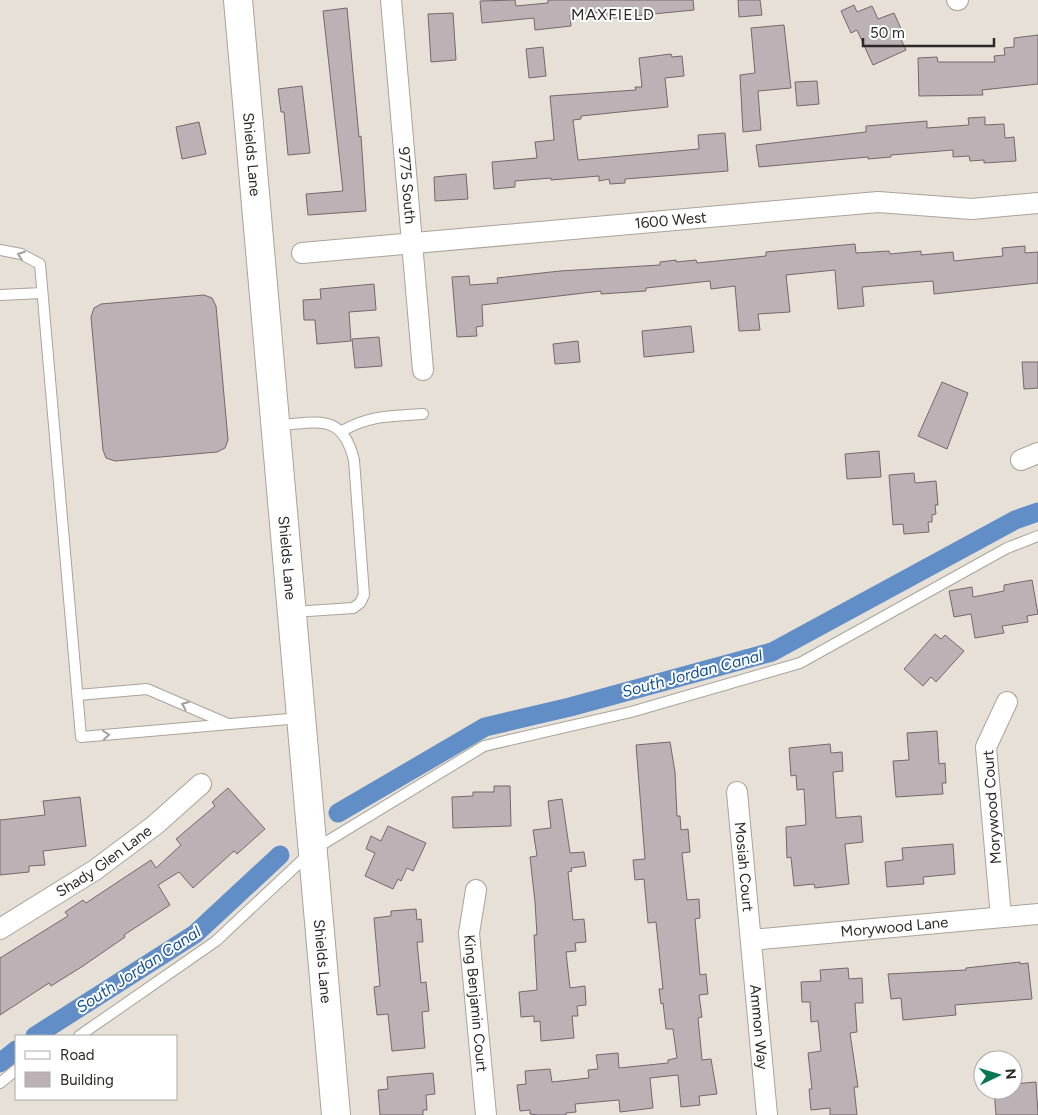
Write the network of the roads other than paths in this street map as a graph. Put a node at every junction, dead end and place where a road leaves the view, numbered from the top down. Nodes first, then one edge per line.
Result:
1 (238, 0) edge
2 (391, 0) edge
3 (1038, 203) edge
4 (412, 243) junction
5 (0, 250) edge
6 (302, 253) dead end
7 (42, 293) junction
8 (0, 295) edge
9 (423, 370) dead end
10 (423, 414) dead end
11 (277, 425) junction
12 (342, 431) junction
13 (1038, 536) edge
14 (293, 612) junction
15 (78, 696) junction
16 (1007, 702) dead end
17 (302, 718) junction
18 (230, 724) junction
19 (201, 784) dead end
20 (737, 792) dead end
21 (313, 850) junction
22 (476, 890) dead end
23 (1038, 914) edge
24 (1001, 917) junction
25 (0, 929) edge
26 (751, 940) junction
27 (80, 1035) edge
28 (15, 1071) edge
29 (0, 1083) edge
30 (336, 1115) edge
31 (486, 1115) edge
32 (767, 1115) edge

1 - 11 main road, Shields Lane
2 - 4 street, 9775 South
3 - 4 street, 1600 West
4 - 6 street, 1600 West
4 - 9 street, 9775 South
7 -> 5 lane
7 - 8 lane
7 - 15 lane
10 - 12 lane
11 - 12 lane
11 - 14 main road, Shields Lane
12 - 14 lane
13 - 21 lane
14 - 17 main road, Shields Lane
18 -> 15 lane
15 -> 18 lane
16 - 24 street, Morywood Court
17 - 18 lane
17 - 21 main road, Shields Lane
19 - 25 street, Shady Glen Lane
20 - 26 street, Mosiah Court
21 - 27 lane
21 - 30 main road, Shields Lane
22 - 31 street, King Benjamin Court
23 - 24 street, Morywood Lane
24 - 26 street, Morywood Lane
26 - 32 street, Ammon Way
28 - 29 lane

